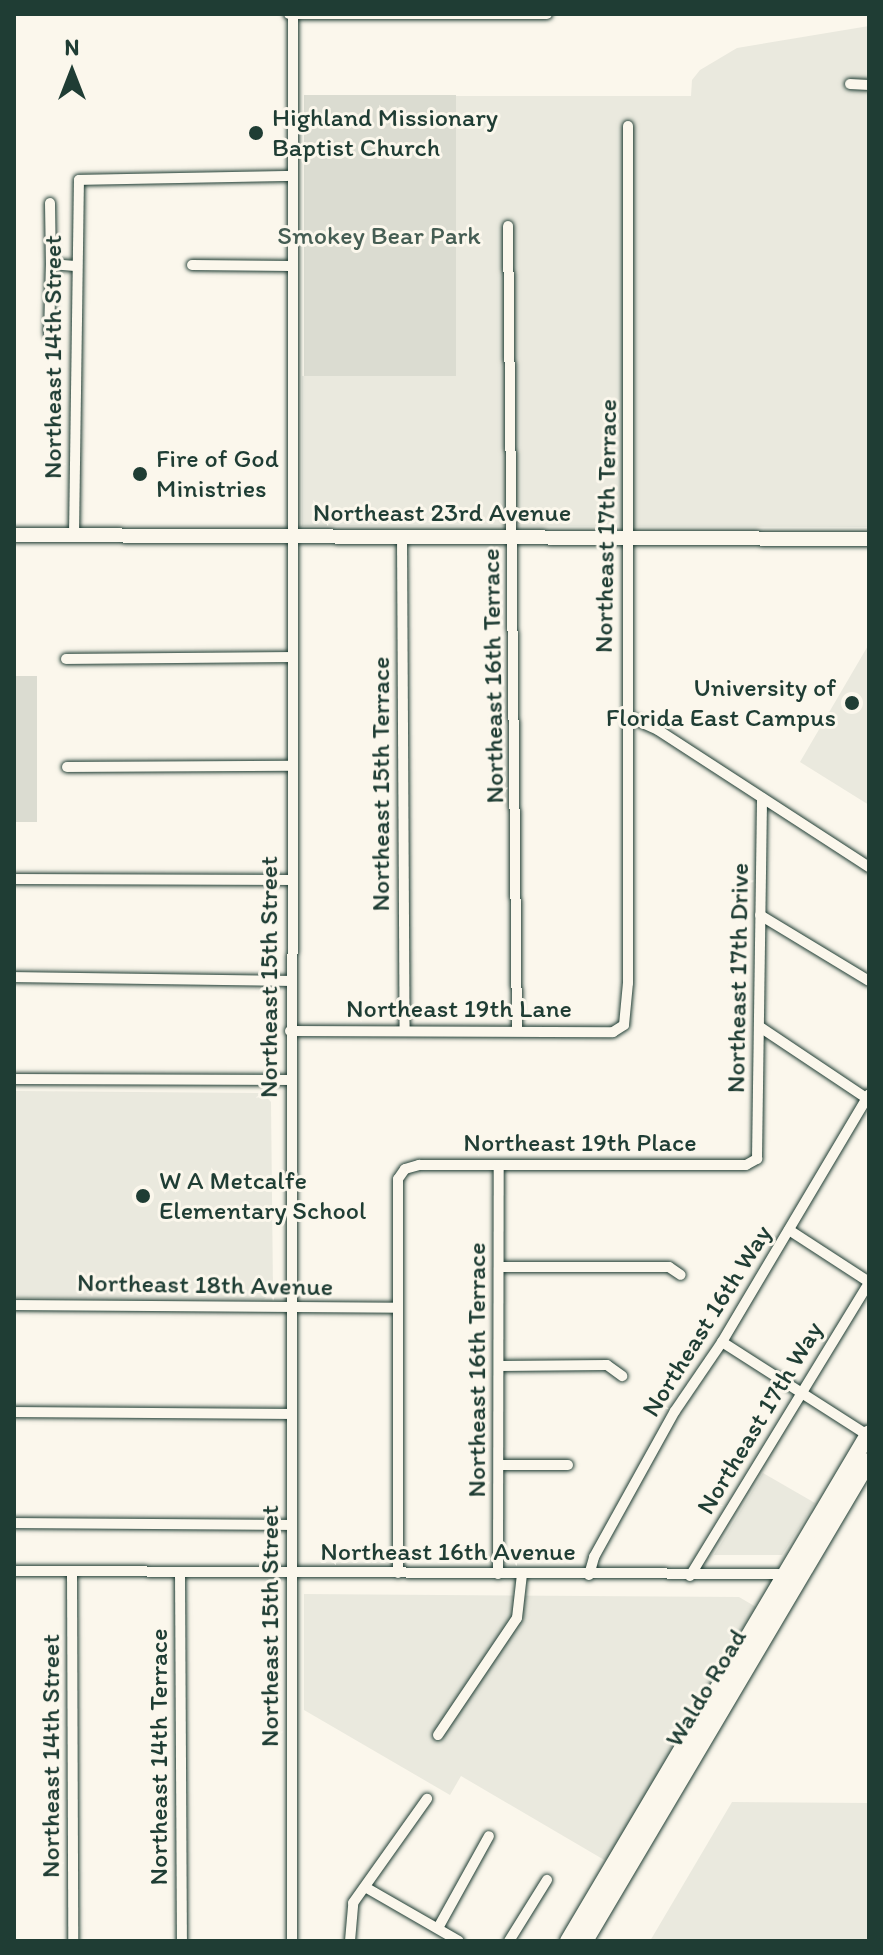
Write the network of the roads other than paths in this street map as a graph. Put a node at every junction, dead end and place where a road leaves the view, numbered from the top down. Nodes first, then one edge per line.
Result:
1 (291, 14) edge
2 (536, 14) edge
3 (547, 14) edge
4 (850, 84) dead end
5 (869, 85) edge
6 (628, 126) dead end
7 (293, 176) junction
8 (50, 203) dead end
9 (508, 226) dead end
10 (51, 264) junction
11 (192, 265) dead end
12 (75, 266) junction
13 (291, 266) junction
14 (49, 334) dead end
15 (14, 535) edge
16 (74, 535) junction
17 (289, 536) junction
18 (402, 537) junction
19 (514, 537) junction
20 (629, 538) junction
21 (869, 539) edge
22 (289, 657) junction
23 (66, 659) dead end
24 (627, 716) junction
25 (291, 766) junction
26 (67, 767) dead end
27 (762, 798) junction
28 (869, 867) edge
29 (14, 879) edge
30 (291, 880) junction
31 (760, 915) junction
32 (14, 977) edge
33 (289, 981) junction
34 (869, 981) edge
35 (625, 1023) joint
36 (760, 1027) junction
37 (405, 1030) junction
38 (290, 1031) junction
39 (517, 1031) junction
40 (14, 1079) edge
41 (291, 1080) junction
42 (868, 1096) edge
43 (757, 1159) joint
44 (499, 1165) junction
45 (789, 1230) junction
46 (499, 1267) junction
47 (681, 1275) dead end
48 (869, 1283) edge
49 (14, 1305) edge
50 (291, 1308) junction
51 (396, 1308) junction
52 (722, 1342) junction
53 (499, 1366) junction
54 (622, 1376) dead end
55 (799, 1394) junction
56 (14, 1412) edge
57 (291, 1414) junction
58 (869, 1435) edge
59 (869, 1461) edge
60 (500, 1465) junction
61 (568, 1465) dead end
62 (14, 1523) edge
63 (292, 1525) junction
64 (14, 1571) edge
65 (72, 1572) junction
66 (180, 1572) junction
67 (291, 1573) junction
68 (398, 1573) junction
69 (498, 1574) junction
70 (522, 1574) junction
71 (796, 1574) junction
72 (589, 1575) junction
73 (690, 1576) junction
74 (438, 1735) dead end
75 (427, 1799) dead end
76 (489, 1836) dead end
77 (547, 1880) dead end
78 (365, 1887) junction
79 (438, 1928) junction
80 (73, 1941) edge
81 (182, 1941) edge
82 (292, 1941) edge
83 (350, 1941) edge
84 (459, 1941) edge
85 (509, 1941) edge
86 (568, 1941) edge
87 (585, 1941) edge

1 - 2 street
1 - 7 street, Northeast 15th Street
2 - 3 street
4 - 5 street
6 - 20 street, Northeast 17th Terrace
7 - 12 street, Northeast 14th Street
7 - 13 street, Northeast 15th Street
8 - 10 street
9 - 19 street, Northeast 16th Terrace
10 - 12 street
10 - 14 street
11 - 13 street
12 - 16 street, Northeast 14th Street
13 - 17 street, Northeast 15th Street
15 - 16 main road, Northeast 23rd Avenue
16 - 17 main road, Northeast 23rd Avenue
17 - 18 main road, Northeast 23rd Avenue
17 - 22 street, Northeast 15th Street
18 - 19 main road, Northeast 23rd Avenue
18 - 37 street, Northeast 15th Terrace
19 - 20 main road, Northeast 23rd Avenue
19 - 39 street, Northeast 16th Terrace
20 - 21 main road, Northeast 23rd Avenue
20 - 24 street, Northeast 17th Terrace
22 - 23 street
22 - 25 street, Northeast 15th Street
24 - 27 street
24 - 35 street, Northeast 17th Terrace
25 - 26 street
25 - 30 street, Northeast 15th Street
27 - 28 street
27 - 31 street, Northeast 17th Drive
29 - 30 street
30 - 33 street, Northeast 15th Street
31 - 34 street
31 - 36 street, Northeast 17th Drive
32 - 33 street
33 - 38 street, Northeast 15th Street
35 - 39 street, Northeast 19th Lane
36 - 42 street
36 - 43 street, Northeast 17th Drive
37 - 38 street, Northeast 19th Lane
37 - 39 street, Northeast 19th Lane
38 - 41 street, Northeast 15th Street
40 - 41 street
41 - 50 street, Northeast 15th Street
42 - 45 street, Northeast 16th Way
43 - 44 street, Northeast 19th Place
44 - 46 street, Northeast 16th Terrace
44 - 51 street, Northeast 19th Place
45 - 48 street
45 - 52 street, Northeast 16th Way
46 - 47 street
46 - 53 street, Northeast 16th Terrace
48 - 55 street, Northeast 17th Way
49 - 50 street, Northeast 18th Avenue
50 - 51 street, Northeast 18th Avenue
50 - 57 street, Northeast 15th Street
51 - 68 street
52 - 55 street
52 - 72 street, Northeast 16th Way
53 - 54 street
53 - 60 street, Northeast 16th Terrace
55 - 58 street
55 - 73 street, Northeast 17th Way
56 - 57 street
57 - 63 street, Northeast 15th Street
58 - 71 highway, Waldo Road
59 - 71 highway, Waldo Road
60 - 61 street
60 - 69 street, Northeast 16th Terrace
62 - 63 street
63 - 67 street, Northeast 15th Street
64 - 65 street, Northeast 16th Avenue
65 - 66 street, Northeast 16th Avenue
65 - 80 street, Northeast 14th Street
66 - 67 street, Northeast 16th Avenue
66 - 81 street, Northeast 14th Terrace
67 - 68 street, Northeast 16th Avenue
67 - 82 street, Northeast 15th Street
68 - 69 street, Northeast 16th Avenue
69 - 70 street, Northeast 16th Avenue
70 - 72 street, Northeast 16th Avenue
70 - 74 street
71 - 73 street, Northeast 16th Avenue
71 - 86 highway, Waldo Road
71 - 87 highway, Waldo Road
72 - 73 street, Northeast 16th Avenue
75 - 78 street
76 - 79 street
77 - 85 street
78 - 79 street
78 - 83 street
79 - 84 street

